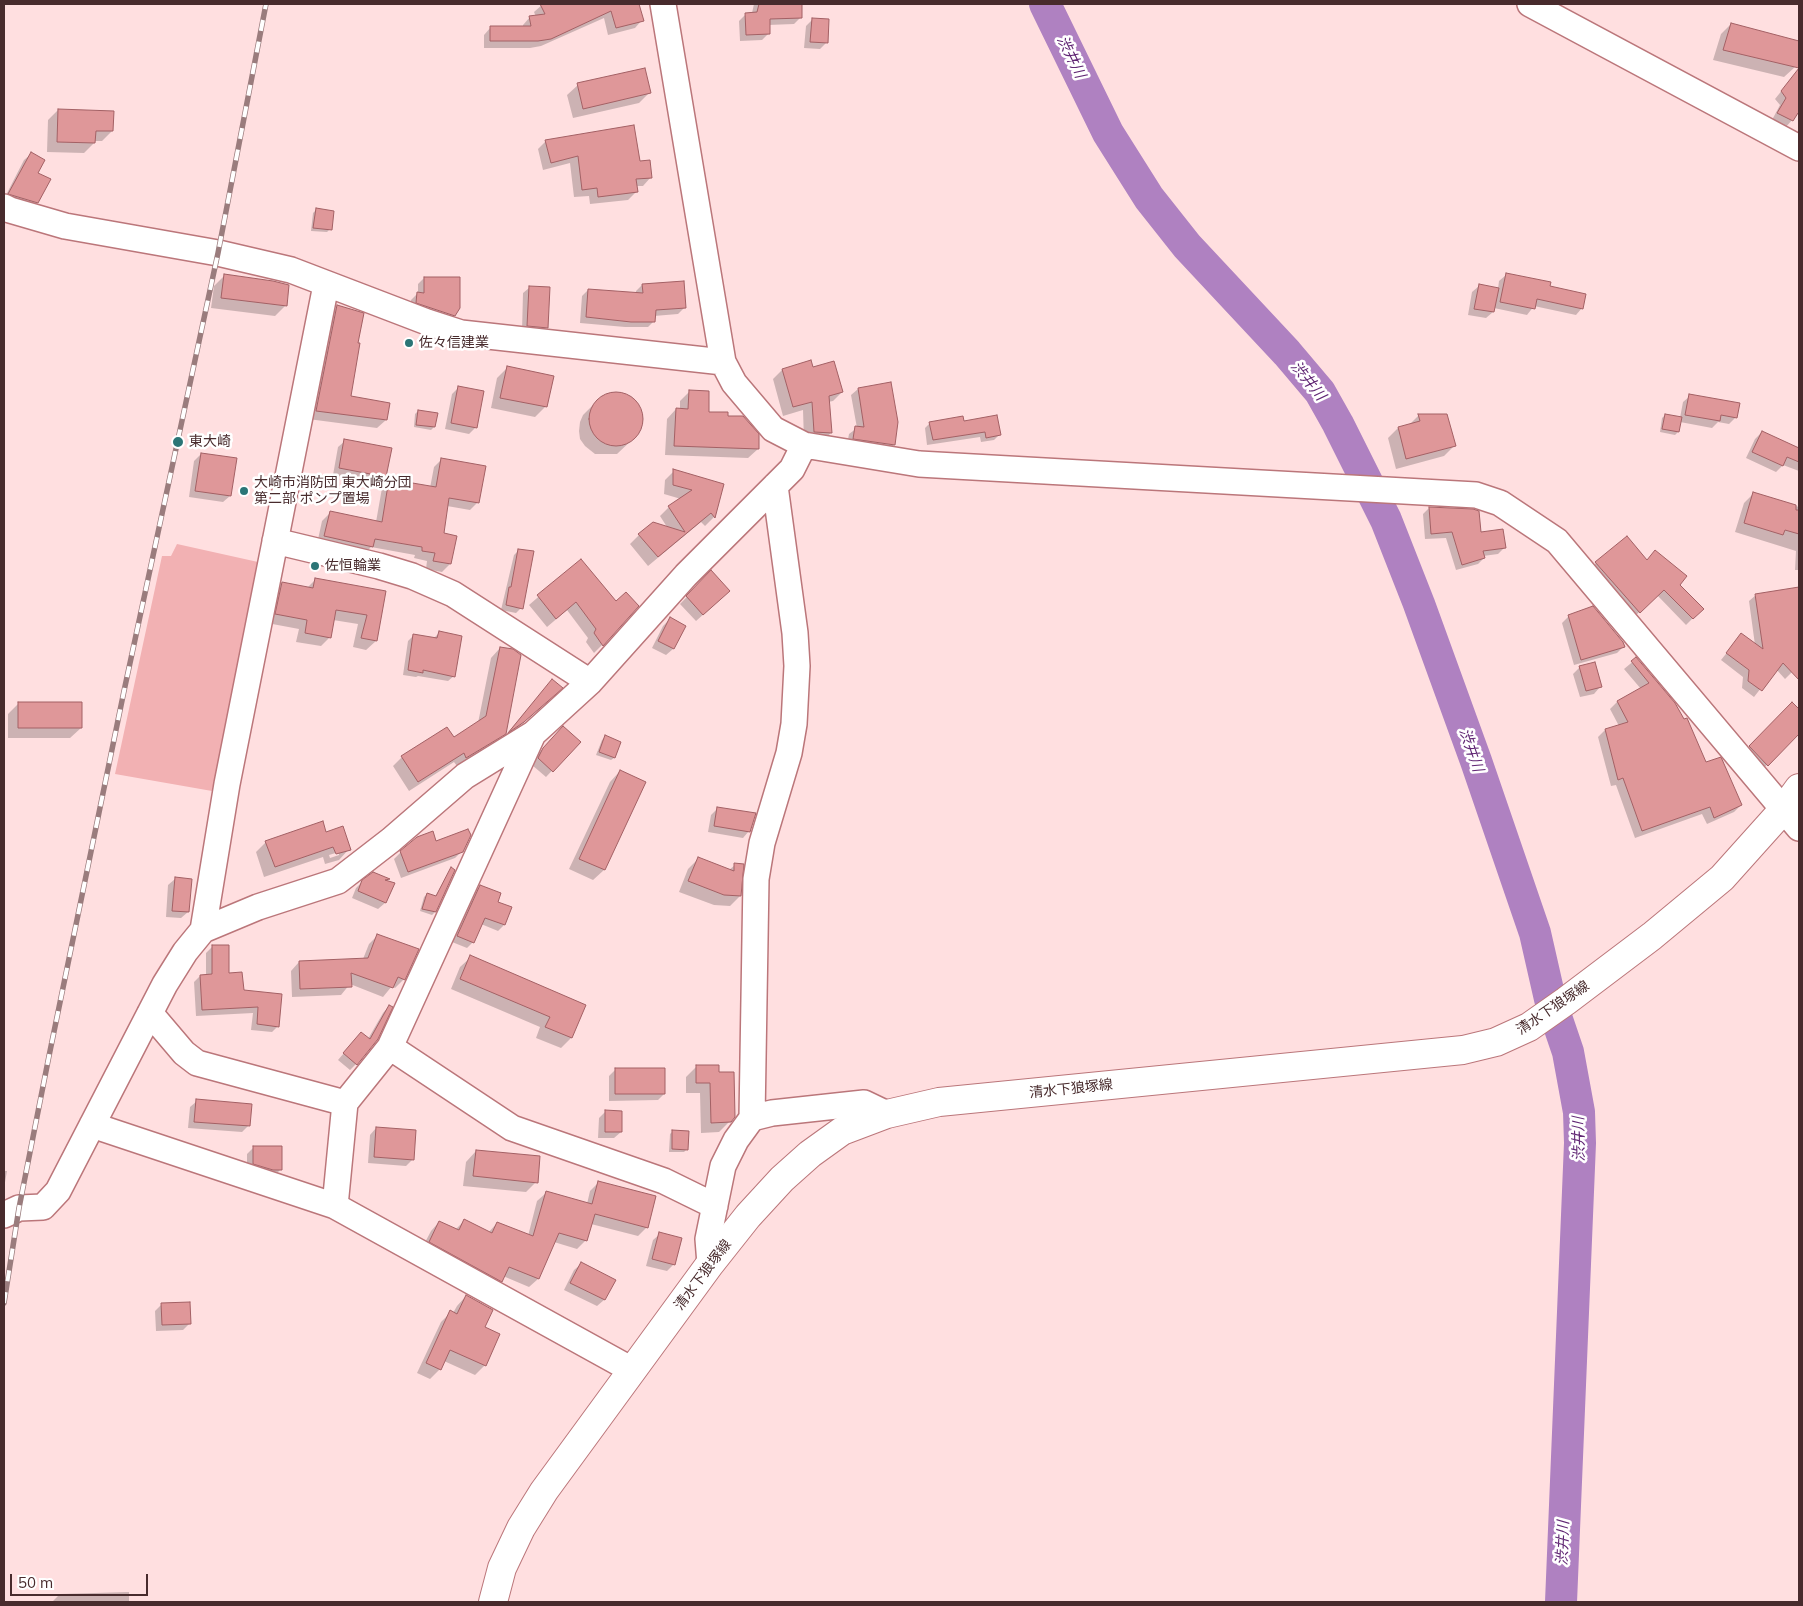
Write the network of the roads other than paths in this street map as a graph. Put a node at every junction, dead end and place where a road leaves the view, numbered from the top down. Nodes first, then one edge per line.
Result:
1 (662, 4) edge
2 (1530, 4) edge
3 (1799, 148) edge
4 (4, 207) edge
5 (326, 284) junction
6 (723, 362) junction
7 (804, 445) junction
8 (775, 486) junction
9 (275, 541) junction
10 (590, 682) junction
11 (533, 734) junction
12 (1799, 788) edge
13 (1791, 819) edge
14 (203, 930) junction
15 (150, 1013) junction
16 (390, 1047) junction
17 (345, 1103) junction
18 (887, 1114) junction
19 (752, 1118) junction
20 (92, 1125) junction
21 (334, 1206) junction
22 (715, 1206) junction
23 (4, 1215) edge
24 (710, 1264) junction
25 (632, 1370) junction
26 (493, 1602) edge

1 - 6 street
2 - 3 street
4 - 5 street
5 - 6 street
5 - 9 street
6 - 7 street
7 - 8 street
7 - 13 street
8 - 10 street
8 - 19 street
9 - 10 street
9 - 14 street
10 - 11 street
11 - 14 street
11 - 16 street
12 - 13 main road, 清水下狼塚線
13 - 18 main road, 清水下狼塚線
14 - 15 street
15 - 17 street
15 - 20 street
16 - 17 street
16 - 22 street
17 - 21 street
18 - 19 street
18 - 24 main road, 清水下狼塚線
19 - 22 street
20 - 21 street
20 - 23 street
21 - 25 street
22 - 24 street
24 - 25 main road, 清水下狼塚線
25 - 26 main road, 清水下狼塚線

